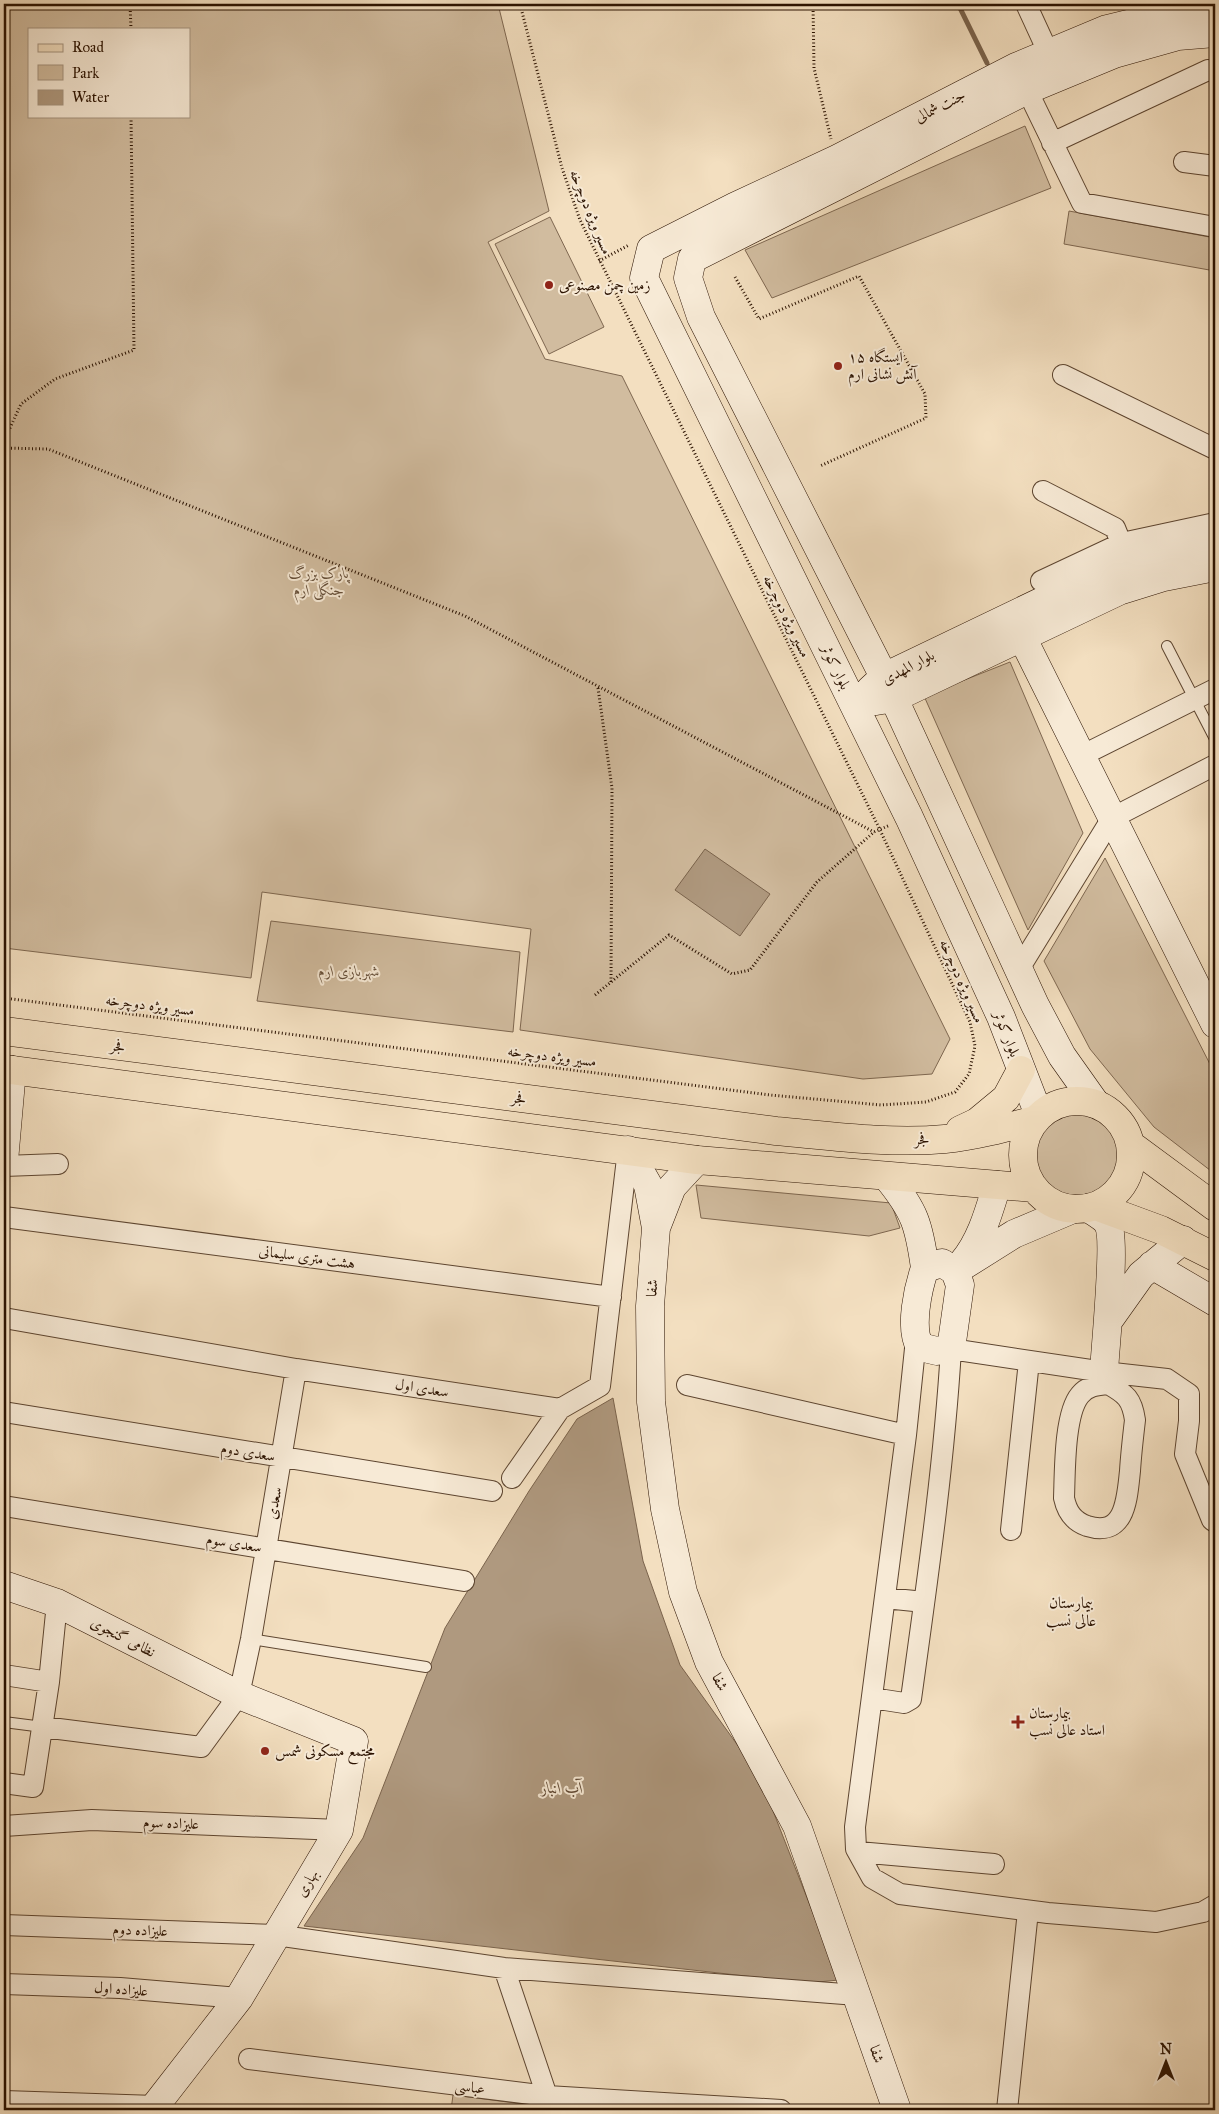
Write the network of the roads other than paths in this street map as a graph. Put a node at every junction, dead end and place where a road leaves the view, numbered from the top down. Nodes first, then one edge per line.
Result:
1 (1026, 4) edge
2 (1215, 10) edge
3 (1215, 33) edge
4 (1049, 54) junction
5 (1215, 72) edge
6 (1027, 90) junction
7 (1052, 143) junction
8 (1184, 162) dead end
9 (1215, 166) edge
10 (1215, 227) edge
11 (676, 236) junction
12 (692, 259) junction
13 (1063, 375) dead end
14 (1215, 449) edge
15 (1043, 491) dead end
16 (1215, 523) edge
17 (1215, 541) edge
18 (1125, 552) junction
19 (1215, 567) edge
20 (1041, 581) dead end
21 (1022, 637) junction
22 (1168, 646) dead end
23 (889, 687) junction
24 (1215, 689) edge
25 (1194, 699) junction
26 (855, 705) junction
27 (1215, 740) edge
28 (1081, 756) junction
29 (1215, 765) edge
30 (1112, 818) junction
31 (1019, 970) junction
32 (1215, 1024) edge
33 (10, 1032) edge
34 (8, 1070) edge
35 (1021, 1070) junction
36 (1096, 1104) junction
37 (1037, 1117) junction
38 (943, 1139) junction
39 (1131, 1145) junction
40 (628, 1150) junction
41 (697, 1160) junction
42 (4, 1161) edge
43 (58, 1164) dead end
44 (4, 1166) edge
45 (887, 1177) junction
46 (997, 1185) junction
47 (1034, 1188) junction
48 (1215, 1207) edge
49 (1086, 1208) junction
50 (4, 1217) edge
51 (656, 1228) junction
52 (1182, 1240) junction
53 (1215, 1257) edge
54 (1152, 1265) junction
55 (925, 1268) junction
56 (956, 1271) junction
57 (611, 1297) junction
58 (1215, 1302) edge
59 (4, 1318) edge
60 (1107, 1323) junction
61 (916, 1339) junction
62 (951, 1349) junction
63 (1029, 1361) junction
64 (296, 1369) junction
65 (1098, 1379) junction
66 (687, 1385) dead end
67 (560, 1409) junction
68 (4, 1412) edge
69 (906, 1435) junction
70 (283, 1458) junction
71 (512, 1478) dead end
72 (492, 1491) dead end
73 (4, 1506) edge
74 (1215, 1522) edge
75 (1011, 1530) dead end
76 (266, 1549) junction
77 (464, 1581) dead end
78 (4, 1585) edge
79 (885, 1598) junction
80 (924, 1602) junction
81 (57, 1603) junction
82 (252, 1639) junction
83 (426, 1667) dead end
84 (4, 1675) edge
85 (49, 1682) junction
86 (239, 1695) junction
87 (872, 1698) junction
88 (4, 1722) edge
89 (43, 1727) junction
90 (4, 1782) edge
91 (4, 1826) edge
92 (339, 1830) junction
93 (858, 1852) junction
94 (994, 1864) dead end
95 (1215, 1905) edge
96 (1028, 1910) junction
97 (4, 1925) edge
98 (276, 1935) junction
99 (504, 1968) junction
100 (4, 1984) edge
101 (857, 1995) junction
102 (239, 1998) junction
103 (248, 2059) dead end
104 (4, 2101) edge
105 (550, 2106) edge
106 (154, 2108) edge
107 (782, 2110) edge
108 (896, 2110) edge
109 (1007, 2110) edge

1 - 4 street
2 - 4 main road, جنت شمالی
3 - 6 main road, جنت شمالی
4 - 11 main road, جنت شمالی
5 - 7 street
6 - 7 street
6 - 12 main road, جنت شمالی
7 - 10 street
8 - 9 street
11 - 12 main road
11 - 26 main road, بلوار کوثر
12 - 23 main road
13 - 14 street
15 - 18 street
16 - 18 street
17 - 18 main road, بلوار المهدی
18 - 20 street
18 - 23 main road, بلوار المهدی
19 - 21 main road, بلوار المهدی
21 - 23 main road, بلوار المهدی
21 - 28 main road
22 - 25 lane
23 - 26 main road, بلوار المهدی
23 - 31 main road
24 - 25 street
25 - 27 lane
25 - 28 street
26 - 35 main road, بلوار کوثر
28 - 30 main road
29 - 30 street
30 - 31 street
30 - 32 main road
31 - 36 main road
33 - 34 main road
33 - 38 main road, فجر
34 - 40 main road
34 - 42 main road
35 - 37 main road, بلوار کوثر
35 - 38 main road
36 - 37 main road
36 - 39 main road
37 - 38 main road, فجر
37 - 47 main road
39 - 48 main road
39 - 49 main road
40 - 41 main road
40 - 51 main road
40 - 57 street
41 - 45 main road
41 - 51 main road
43 - 44 street
45 - 46 main road
45 - 55 main road
46 - 47 main road
46 - 56 main road
47 - 49 main road
49 - 52 main road
49 - 56 main road
49 - 60 main road
50 - 57 street, هشت متری سلیمانی
51 - 101 main road, شفا
52 - 53 main road
52 - 54 main road
54 - 58 main road
54 - 60 main road
55 - 56 main road
55 - 61 main road
56 - 62 main road
57 - 67 street
59 - 64 street, سعدی اول
60 - 65 main road
61 - 62 main road
61 - 69 street
62 - 63 street
62 - 80 street
63 - 65 street
63 - 75 street
64 - 67 street, سعدی اول
64 - 70 street, سعدی
65 - 65 street
65 - 74 street
66 - 69 street
67 - 71 street
68 - 70 street, سعدی دوم
69 - 79 street
70 - 72 street, سعدی دوم
70 - 76 street, سعدی
73 - 76 street, سعدی سوم
76 - 77 street, سعدی سوم
76 - 82 street, سعدی
78 - 81 main road, نظامی گنجوی
79 - 80 street
79 - 87 street
80 - 87 street
81 - 85 street
81 - 86 main road, نظامی گنجوی
82 - 83 lane
82 - 86 street, سعدی
84 - 85 street
85 - 89 street
86 - 89 street
86 - 92 main road, بهاری
87 - 93 street
88 - 89 lane
89 - 90 street
91 - 92 street, علیزاده سوم
92 - 98 main road, بهاری
93 - 94 street
93 - 96 street
95 - 96 street
96 - 109 street
97 - 98 street, علیزاده دوم
98 - 99 street, علیزاده دوم
98 - 102 main road, بهاری
99 - 101 street, علیزاده دوم
99 - 105 street
100 - 102 street, علیزاده اول
101 - 108 main road, شفا
102 - 106 main road, بهاری
103 - 105 street, عباسی
104 - 106 street
105 - 107 street, عباسی

